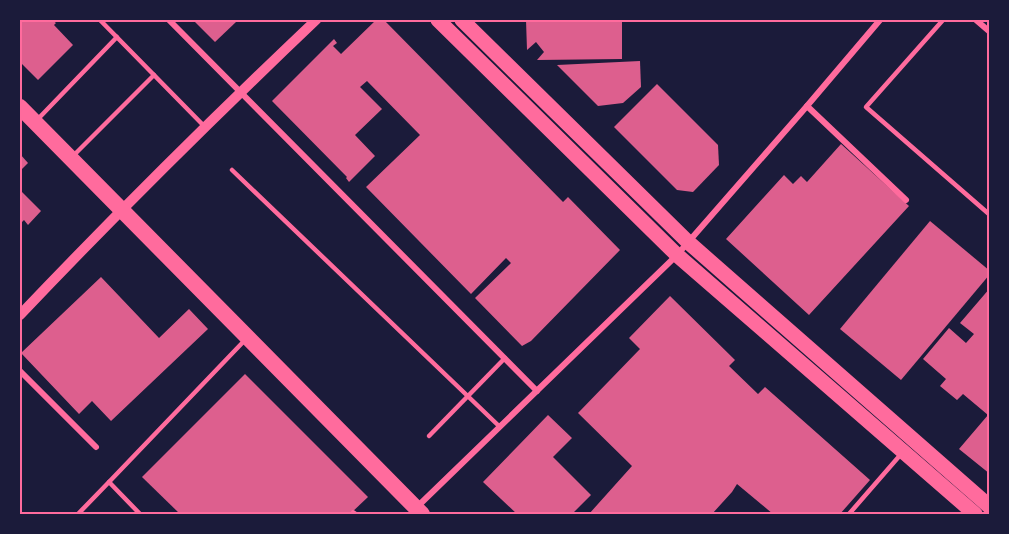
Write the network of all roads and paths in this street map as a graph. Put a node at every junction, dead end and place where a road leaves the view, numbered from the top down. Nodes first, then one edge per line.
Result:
1 (100, 20) edge
2 (169, 20) edge
3 (316, 20) edge
4 (438, 20) edge
5 (880, 20) edge
6 (942, 20) edge
7 (976, 20) edge
8 (467, 22) edge
9 (989, 29) edge
10 (117, 37) junction
11 (473, 54) junction
12 (154, 75) junction
13 (240, 92) junction
14 (807, 106) junction
15 (20, 107) edge
16 (35, 122) junction
17 (205, 127) junction
18 (71, 159) junction
19 (232, 170) dead end
20 (906, 200) dead end
21 (120, 210) junction
22 (990, 215) edge
23 (688, 242) junction
24 (677, 255) junction
25 (20, 315) edge
26 (247, 338) junction
27 (505, 358) junction
28 (20, 371) edge
29 (537, 391) junction
30 (468, 396) junction
31 (500, 427) junction
32 (429, 436) dead end
33 (96, 447) dead end
34 (903, 452) junction
35 (109, 482) junction
36 (990, 507) edge
37 (419, 512) edge
38 (78, 514) edge
39 (140, 514) edge
40 (849, 514) edge
41 (975, 514) edge

1 - 10 lane
2 - 13 street
3 - 13 street
4 - 11 main road
5 - 14 street
6 - 22 lane
7 - 9 street
8 - 11 street
8 - 23 main road
10 - 12 lane
10 - 16 lane
11 - 24 main road
12 - 17 lane
12 - 18 lane
13 - 17 street
13 - 27 street
14 - 20 street
14 - 23 street
15 - 16 highway
16 - 18 highway
17 - 21 street
18 - 21 highway
19 - 30 lane
21 - 25 street
21 - 26 highway
23 - 24 street
23 - 36 main road
24 - 29 street
24 - 34 main road
26 - 35 lane
26 - 37 highway
27 - 29 street
27 - 30 lane
28 - 33 street
29 - 31 street
30 - 31 lane
30 - 32 lane
31 - 37 street
34 - 40 lane
34 - 41 main road
35 - 38 lane
35 - 39 lane

